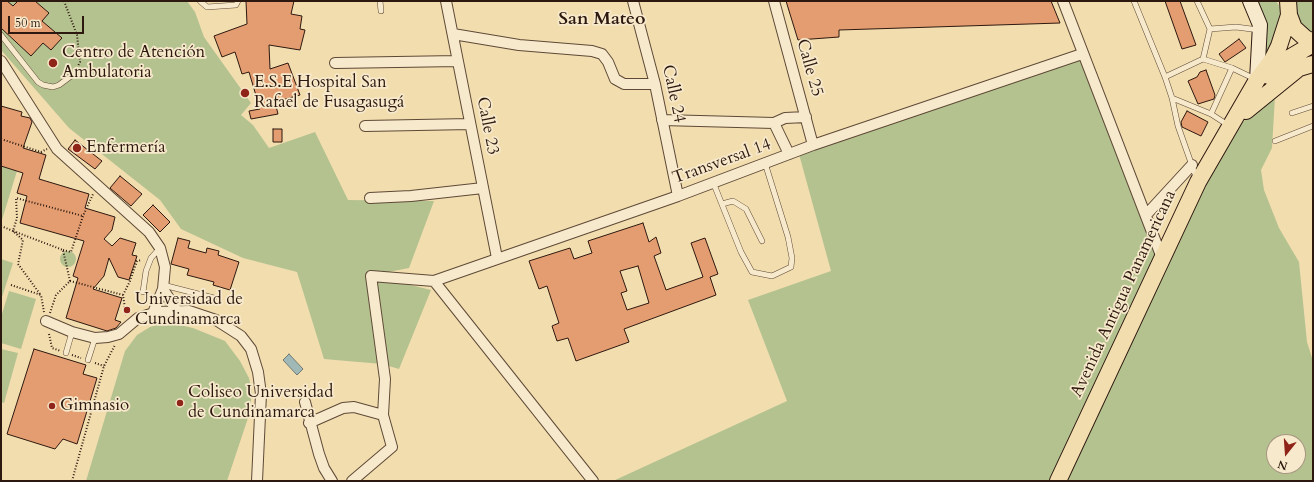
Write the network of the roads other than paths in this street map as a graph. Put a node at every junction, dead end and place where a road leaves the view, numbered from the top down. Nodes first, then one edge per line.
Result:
1 (200, 1) edge
2 (238, 1) edge
3 (380, 1) edge
4 (446, 1) edge
5 (633, 1) edge
6 (774, 1) edge
7 (1063, 1) edge
8 (1134, 1) edge
9 (1197, 1) edge
10 (1250, 1) edge
11 (1287, 7) edge
12 (381, 10) dead end
13 (1210, 29) junction
14 (1260, 30) junction
15 (453, 34) junction
16 (1, 36) edge
17 (1313, 43) edge
18 (1082, 54) junction
19 (1203, 59) junction
20 (1, 61) edge
21 (458, 61) junction
22 (334, 63) dead end
23 (1313, 64) edge
24 (1232, 68) junction
25 (75, 73) road end
26 (1165, 77) junction
27 (1258, 80) junction
28 (655, 84) junction
29 (1172, 98) junction
30 (1313, 106) edge
31 (1246, 111) junction
32 (1292, 113) dead end
33 (1211, 114) junction
34 (806, 117) junction
35 (662, 120) junction
36 (774, 123) junction
37 (470, 124) junction
38 (365, 126) dead end
39 (1230, 126) junction
40 (1313, 126) edge
41 (1275, 141) dead end
42 (813, 145) junction
43 (789, 154) junction
44 (765, 163) junction
45 (1192, 165) junction
46 (713, 182) junction
47 (1198, 182) junction
48 (483, 188) junction
49 (678, 196) junction
50 (370, 198) dead end
51 (722, 204) junction
52 (1146, 215) junction
53 (762, 241) dead end
54 (160, 248) junction
55 (497, 258) junction
56 (1162, 258) junction
57 (434, 280) junction
58 (163, 287) junction
59 (143, 292) dead end
60 (214, 298) dead end
61 (177, 311) junction
62 (153, 313) junction
63 (46, 321) road end
64 (72, 332) junction
65 (95, 338) junction
66 (66, 353) road end
67 (88, 360) road end
68 (305, 402) dead end
69 (383, 415) junction
70 (309, 423) junction
71 (360, 479) edge
72 (257, 481) edge
73 (332, 481) edge
74 (593, 481) edge
75 (1058, 481) edge

1 - 2 lane
3 - 12 lane
4 - 15 street, Calle 23
5 - 28 street, Calle 24
6 - 34 street, Calle 25
7 - 18 street
8 - 26 lane
9 - 13 lane
10 - 14 main road
11 - 17 main road
11 - 27 main road, Avenida Antigua Panamericana
13 - 14 lane
13 - 19 lane
14 - 27 main road
15 - 21 street, Calle 23
15 - 28 street
16 - 25 lane
17 - 31 main road, Avenida Antigua Panamericana
18 - 42 street, Transversal 14
18 - 52 street
19 - 24 lane
19 - 26 lane
20 - 54 street
21 - 22 street
21 - 37 street, Calle 23
23 - 31 main road
24 - 27 lane
24 - 33 lane
26 - 29 lane
27 - 39 main road, Avenida Antigua Panamericana
28 - 35 street, Calle 24
29 - 33 lane
29 - 45 lane
30 - 32 lane
31 - 39 main road, Avenida Antigua Panamericana
33 - 39 lane
34 - 36 street
34 - 42 street, Calle 25
35 - 36 street
35 - 49 street, Calle 24
36 - 43 street
37 - 38 street
37 - 48 street, Calle 23
39 - 47 main road, Avenida Antigua Panamericana
40 - 41 lane
42 - 43 street, Transversal 14
43 - 44 street, Transversal 14
44 - 46 street, Transversal 14
44 - 51 lane
45 - 47 lane
45 - 52 street
46 - 49 street, Transversal 14
46 - 51 lane
47 - 56 main road, Avenida Antigua Panamericana
48 - 50 street
48 - 55 street, Calle 23
49 - 55 street, Transversal 14
51 - 53 lane
52 - 56 street
54 - 58 street
54 - 59 lane
55 - 57 street, Transversal 14
56 - 75 main road, Avenida Antigua Panamericana
57 - 69 street, Transversal 14
57 - 74 street
58 - 60 lane
58 - 61 street
58 - 62 street
61 - 62 street
61 - 72 street
62 - 65 street
63 - 64 street
64 - 65 street
64 - 66 lane
65 - 67 lane
68 - 70 street
69 - 70 street
69 - 71 street
70 - 73 street

